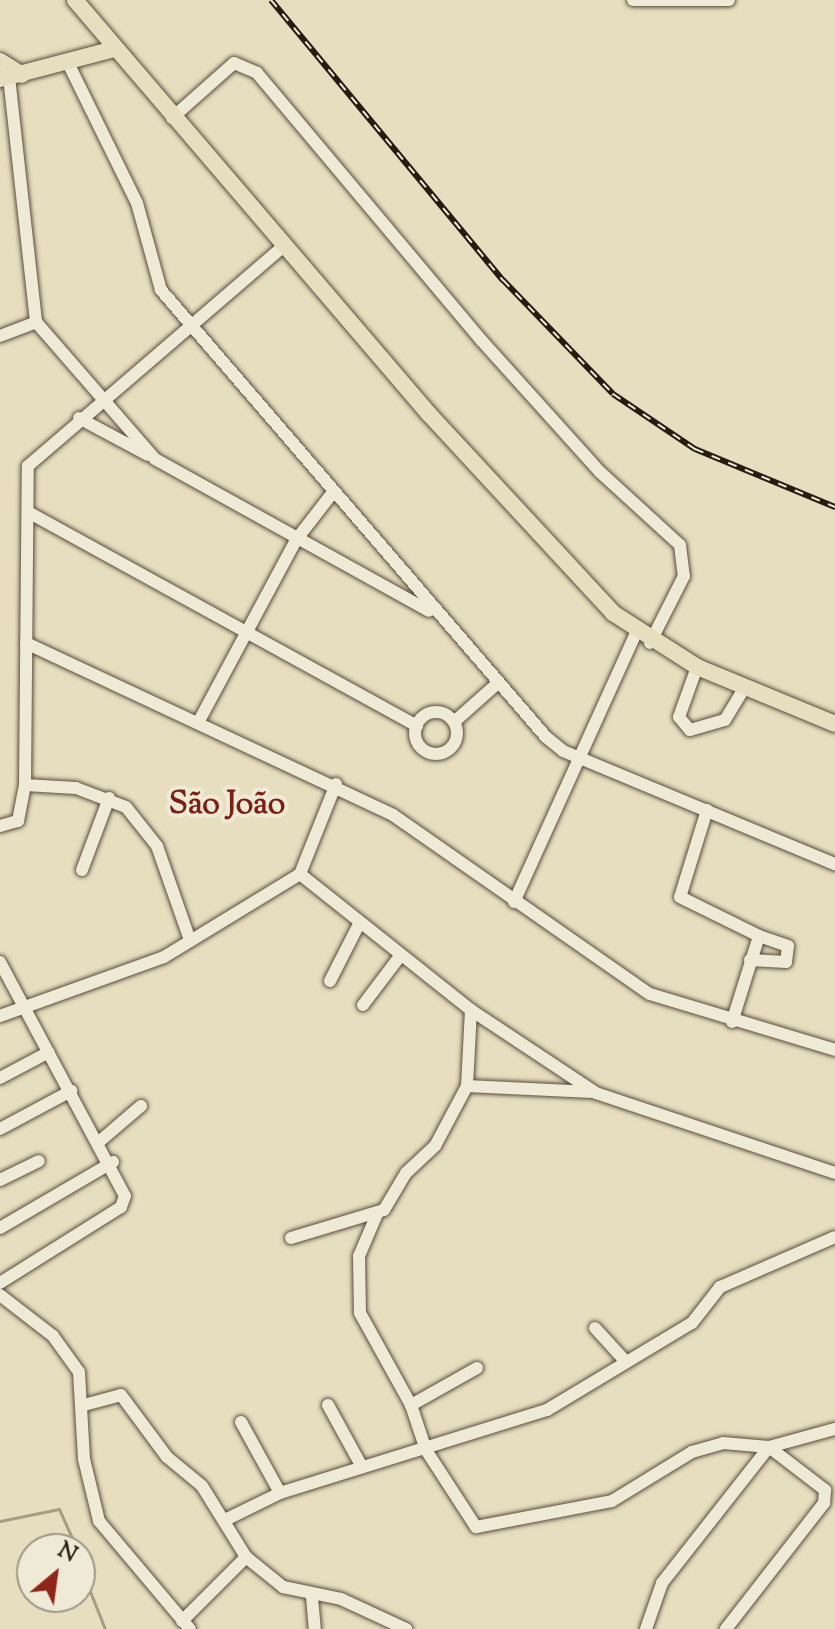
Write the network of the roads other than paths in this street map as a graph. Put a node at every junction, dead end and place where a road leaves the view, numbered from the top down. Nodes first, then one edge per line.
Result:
1 (75, 0) edge
2 (633, 0) edge
3 (729, 0) edge
4 (682, 1) edge
5 (114, 49) junction
6 (0, 61) edge
7 (69, 65) junction
8 (10, 77) edge
9 (172, 118) junction
10 (283, 247) junction
11 (36, 322) junction
12 (188, 325) junction
13 (0, 336) edge
14 (103, 396) junction
15 (79, 418) junction
16 (155, 459) junction
17 (334, 491) junction
18 (28, 512) junction
19 (296, 540) junction
20 (435, 615) junction
21 (250, 633) junction
22 (643, 638) junction
23 (26, 643) junction
24 (697, 667) junction
25 (498, 683) junction
26 (745, 687) junction
27 (199, 721) junction
28 (454, 722) junction
29 (835, 724) edge
30 (417, 726) junction
31 (579, 757) junction
32 (336, 784) junction
33 (25, 785) junction
34 (109, 798) junction
35 (707, 810) junction
36 (0, 826) edge
37 (835, 864) edge
38 (82, 870) dead end
39 (300, 874) junction
40 (514, 902) junction
41 (359, 924) junction
42 (759, 936) junction
43 (190, 940) junction
44 (400, 956) junction
45 (750, 960) junction
46 (0, 962) edge
47 (330, 981) dead end
48 (23, 1005) junction
49 (363, 1005) dead end
50 (471, 1010) junction
51 (0, 1016) edge
52 (732, 1022) junction
53 (835, 1050) edge
54 (49, 1052) junction
55 (0, 1078) edge
56 (467, 1086) junction
57 (71, 1091) junction
58 (596, 1093) junction
59 (141, 1106) dead end
60 (0, 1129) edge
61 (100, 1141) junction
62 (39, 1161) dead end
63 (113, 1162) junction
64 (835, 1173) edge
65 (0, 1180) edge
66 (377, 1214) junction
67 (0, 1228) edge
68 (835, 1237) edge
69 (291, 1238) dead end
70 (0, 1283) edge
71 (0, 1295) edge
72 (595, 1328) dead end
73 (626, 1362) junction
74 (477, 1368) dead end
75 (84, 1405) junction
76 (328, 1405) dead end
77 (411, 1405) junction
78 (241, 1422) dead end
79 (835, 1429) edge
80 (769, 1447) junction
81 (426, 1450) junction
82 (361, 1465) junction
83 (280, 1493) junction
84 (225, 1520) junction
85 (246, 1557) junction
86 (312, 1597) junction
87 (186, 1625) edge
88 (315, 1629) edge
89 (405, 1629) edge
90 (646, 1629) edge
91 (726, 1629) edge

1 - 5 main road
2 - 4 street
3 - 4 street
5 - 7 main road
5 - 9 main road
6 - 8 main road
7 - 8 main road
7 - 12 street
8 - 11 street
9 - 10 main road
9 - 22 street
10 - 12 street
10 - 22 main road
11 - 13 street
11 - 14 street
12 - 14 street
12 - 17 street
14 - 15 street
14 - 16 street
15 - 16 street
15 - 18 street
16 - 19 street
17 - 19 street
17 - 20 street
18 - 21 street
18 - 23 street
19 - 20 street
19 - 21 street
20 - 25 street
21 - 27 street
21 - 30 street
22 - 24 main road
22 - 31 street
23 - 27 street
23 - 33 street
24 - 26 main road
24 - 26 street
25 - 28 street
25 - 31 street
26 - 29 main road
27 - 32 street
28 - 30 street
28 - 30 street
31 - 35 street
31 - 40 street
32 - 39 street
32 - 40 street
33 - 34 street
33 - 36 street
34 - 38 street
34 - 43 street
35 - 37 street
35 - 42 street
39 - 41 street
39 - 43 street
40 - 52 street
41 - 44 street
41 - 47 street
42 - 45 street
42 - 45 street
43 - 48 street
44 - 49 street
44 - 50 street
45 - 52 street
46 - 48 street
48 - 51 street
48 - 54 street
50 - 56 street
50 - 58 street
52 - 53 street
54 - 55 street
54 - 57 street
56 - 58 street
56 - 66 street
57 - 60 street
57 - 61 street
58 - 64 street
59 - 61 street
61 - 63 street
62 - 65 street
63 - 67 street
63 - 70 street
66 - 69 street
66 - 77 street
68 - 73 street
71 - 75 street
72 - 73 street
73 - 81 street
74 - 77 street
75 - 84 street
75 - 87 street
76 - 82 street
77 - 81 street
78 - 83 street
79 - 80 street
80 - 81 street
80 - 90 street
80 - 91 street
81 - 82 street
82 - 83 street
83 - 84 street
84 - 85 street
85 - 86 street
85 - 87 street
86 - 88 street
86 - 89 street

